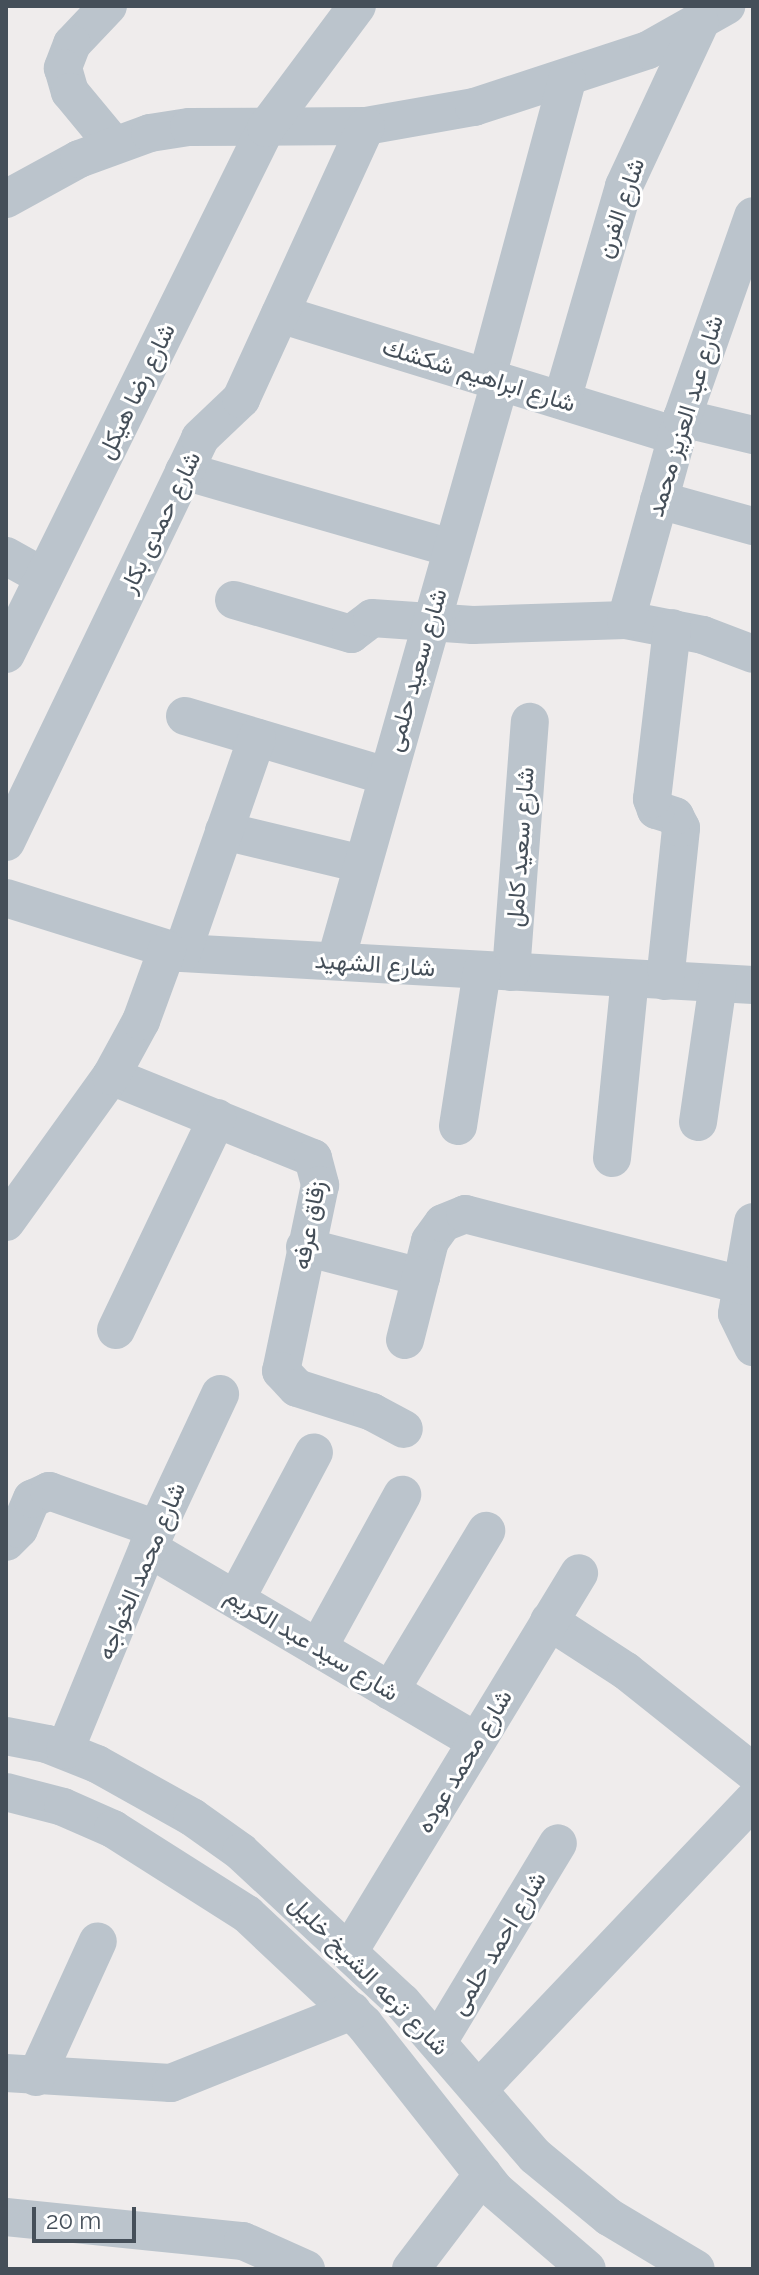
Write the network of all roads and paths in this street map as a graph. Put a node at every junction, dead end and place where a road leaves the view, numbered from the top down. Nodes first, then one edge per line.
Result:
1 (108, 6) edge
2 (357, 6) edge
3 (713, 15) edge
4 (567, 81) junction
5 (366, 126) junction
6 (266, 128) junction
7 (113, 144) junction
8 (6, 199) edge
9 (753, 216) edge
10 (738, 292) edge
11 (280, 314) junction
12 (494, 380) junction
13 (562, 400) junction
14 (679, 427) junction
15 (753, 435) edge
16 (184, 471) junction
17 (659, 500) junction
18 (753, 526) edge
19 (451, 548) junction
20 (6, 556) edge
21 (44, 577) junction
22 (234, 600) dead end
23 (626, 620) junction
24 (428, 624) junction
25 (672, 628) junction
26 (6, 654) edge
27 (753, 654) edge
28 (185, 716) dead end
29 (530, 722) dead end
30 (257, 738) junction
31 (386, 776) junction
32 (224, 831) junction
33 (6, 842) edge
34 (362, 864) junction
35 (6, 898) edge
36 (175, 951) junction
37 (336, 960) junction
38 (497, 972) junction
39 (647, 980) junction
40 (736, 985) edge
41 (111, 1076) junction
42 (217, 1118) junction
43 (698, 1122) dead end
44 (458, 1126) dead end
45 (612, 1158) dead end
46 (12, 1201) edge
47 (753, 1222) edge
48 (305, 1247) junction
49 (421, 1277) junction
50 (742, 1285) junction
51 (116, 1330) dead end
52 (405, 1340) dead end
53 (750, 1344) edge
54 (220, 1394) dead end
55 (404, 1429) dead end
56 (314, 1452) dead end
57 (402, 1495) dead end
58 (486, 1531) dead end
59 (152, 1539) junction
60 (6, 1542) edge
61 (579, 1573) dead end
62 (236, 1599) junction
63 (549, 1621) junction
64 (318, 1648) junction
65 (390, 1691) junction
66 (6, 1736) edge
67 (475, 1741) junction
68 (65, 1750) junction
69 (753, 1772) edge
70 (6, 1792) edge
71 (753, 1800) edge
72 (558, 1843) dead end
73 (98, 1941) dead end
74 (350, 1950) junction
75 (352, 2011) junction
76 (438, 2042) junction
77 (21, 2075) edge
78 (479, 2089) junction
79 (483, 2174) junction
80 (6, 2217) edge
81 (575, 2266) edge
82 (306, 2269) edge
83 (411, 2269) edge
84 (696, 2269) edge

1 - 7 street
2 - 6 street, شارع رضا هيكل
3 - 4 street
3 - 13 street, شارع الفرن
4 - 5 street
4 - 12 street, شارع سعيد حلمى
5 - 6 street
5 - 11 street, شارع حمدى بكار
6 - 7 street
6 - 21 street, شارع رضا هيكل
7 - 8 street
9 - 10 street, شارع عبد العزيز محمد
10 - 14 street, شارع عبد العزيز محمد
11 - 12 street, شارع ابراهيم شكشك
11 - 16 street, شارع حمدى بكار
12 - 13 street, شارع ابراهيم شكشك
12 - 19 street, شارع سعيد حلمى
13 - 14 street, شارع ابراهيم شكشك
14 - 15 street, شارع ابراهيم شكشك
14 - 17 street, شارع عبد العزيز محمد
16 - 19 street
16 - 33 street, شارع حمدى بكار
17 - 18 street
17 - 23 street, شارع عبد العزيز محمد
19 - 24 street, شارع سعيد حلمى
20 - 21 street
21 - 26 street, شارع رضا هيكل
22 - 24 street
23 - 24 street
23 - 25 street
24 - 31 street, شارع سعيد حلمى
25 - 27 street
25 - 39 street
28 - 30 street
29 - 38 street, شارع سعيد كامل
30 - 31 street
30 - 32 street
31 - 34 street, شارع سعيد حلمى
32 - 34 street
32 - 36 street
34 - 37 street, شارع سعيد حلمى
35 - 36 street, شارع الشهيد
36 - 37 street, شارع الشهيد
36 - 41 street
37 - 38 street, شارع الشهيد
38 - 39 street, شارع الشهيد
38 - 44 street, شارع سعيد كامل
39 - 40 street, شارع الشهيد
39 - 45 street
40 - 43 street
41 - 42 street, زقاق عرفه
41 - 46 street
42 - 48 street, زقاق عرفه
42 - 51 street
47 - 50 street
48 - 49 street
48 - 55 street, زقاق عرفه
49 - 50 street
49 - 52 street
50 - 53 street
54 - 59 street, شارع محمد الخواجه
56 - 62 street
57 - 64 street
58 - 65 street
59 - 60 street, شارع سيد عبد الكريم
59 - 62 street, شارع سيد عبد الكريم
59 - 68 street, شارع محمد الخواجه
61 - 63 street, شارع محمد عوده
62 - 64 street, شارع سيد عبد الكريم
63 - 67 street, شارع محمد عوده
63 - 69 street
64 - 65 street, شارع سيد عبد الكريم
65 - 67 street, شارع سيد عبد الكريم
66 - 68 street, شارع ترعه الشيخ خليل
67 - 74 street, شارع محمد عوده
68 - 74 street, شارع ترعه الشيخ خليل
70 - 75 street, شارع ترعه الشيخ خليل
71 - 78 street
72 - 76 street, شارع احمد حلمى
73 - 77 street
74 - 76 street, شارع ترعه الشيخ خليل
75 - 77 street
75 - 79 street, شارع ترعه الشيخ خليل
76 - 78 street, شارع ترعه الشيخ خليل
78 - 84 street, شارع ترعه الشيخ خليل
79 - 81 street, شارع ترعه الشيخ خليل
79 - 83 street
80 - 82 street

